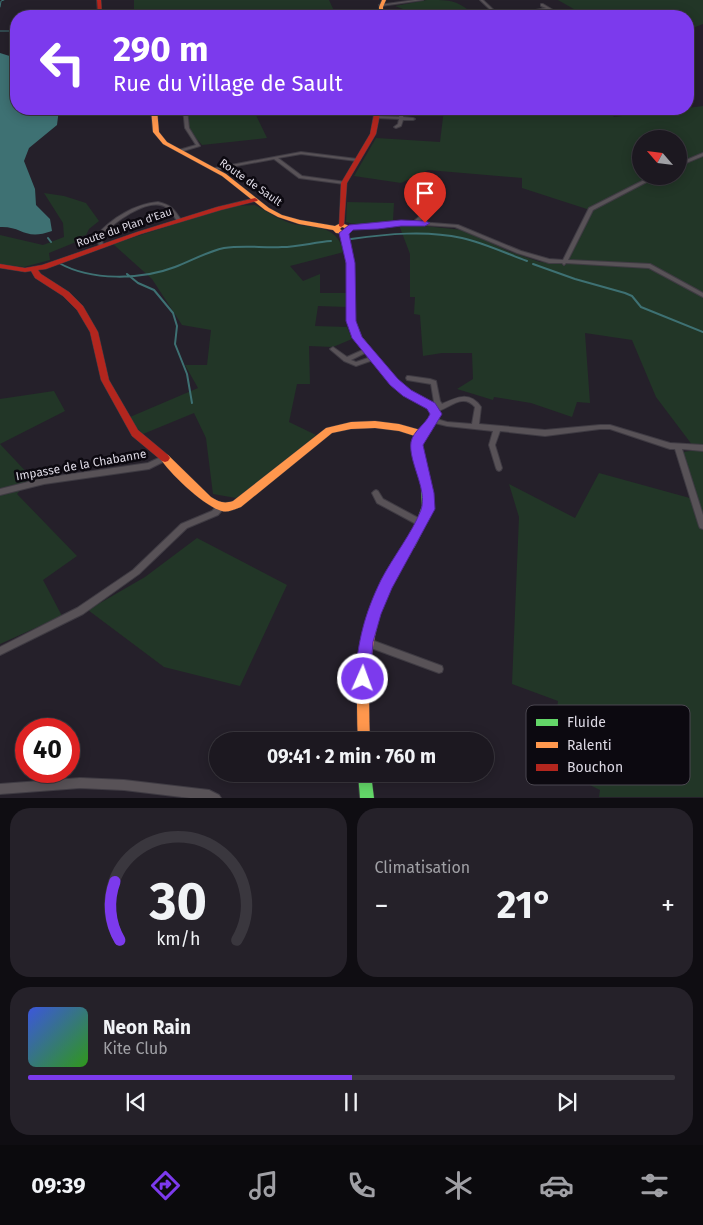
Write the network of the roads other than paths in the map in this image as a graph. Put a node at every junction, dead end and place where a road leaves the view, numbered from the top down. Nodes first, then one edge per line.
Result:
1 (422, 0) edge
2 (482, 0) edge
3 (382, 3) edge
4 (542, 5) dead end
5 (548, 9) joint
6 (493, 10) edge
7 (542, 10) edge
8 (155, 115) edge
9 (186, 115) edge
10 (377, 115) edge
11 (387, 115) edge
12 (402, 115) edge
13 (401, 118) junction
14 (412, 119) dead end
15 (396, 126) dead end
16 (180, 152) junction
17 (703, 154) edge
18 (276, 158) junction
19 (357, 160) junction
20 (688, 161) edge
21 (215, 170) junction
22 (344, 183) junction
23 (638, 185) edge
24 (428, 189) dead end
25 (255, 200) junction
26 (179, 220) junction
27 (415, 223) junction
28 (342, 228) junction
29 (101, 246) junction
30 (564, 262) junction
31 (0, 266) edge
32 (33, 269) junction
33 (703, 295) edge
34 (333, 349) dead end
35 (367, 350) junction
36 (374, 358) junction
37 (346, 360) junction
38 (409, 378) dead end
39 (438, 408) junction
40 (433, 420) junction
41 (475, 426) junction
42 (497, 428) junction
43 (421, 434) junction
44 (678, 448) junction
45 (703, 448) edge
46 (165, 458) junction
47 (499, 468) dead end
48 (0, 492) edge
49 (376, 493) dead end
50 (221, 507) junction
51 (421, 524) junction
52 (703, 526) edge
53 (366, 642) junction
54 (0, 651) edge
55 (439, 669) dead end
56 (364, 732) edge
57 (366, 782) edge
58 (0, 790) edge
59 (216, 798) edge
60 (367, 798) edge

1 - 3 street
2 - 6 street
4 - 5 street
5 - 7 street
8 - 16 street, Route de Sault
9 - 16 street
10 - 19 street
11 - 13 street
12 - 13 street
13 - 14 street
13 - 15 street
16 - 21 street, Route de Sault
17 - 20 street
18 - 19 street
18 - 21 street
18 - 22 street
19 - 22 street
21 - 25 street, Route de Sault
22 - 28 street
23 - 30 street
24 - 27 street
25 - 26 street, Route du Plan d'Eau
25 - 28 street, Route de Sault
26 - 29 street, Route du Plan d'Eau
26 - 29 street
27 - 28 street
27 - 30 street
28 - 35 street
29 - 32 street, Route du Plan d'Eau
30 - 33 street
31 - 32 street, Route du Plan d'Eau
32 - 46 street
34 - 37 street
35 - 36 street
35 - 37 street
36 - 37 street
36 - 39 street
38 - 39 street
39 - 40 street
39 - 41 street
40 - 41 street
40 - 43 street
41 - 42 street
42 - 44 street
42 - 47 street
43 - 50 street
43 - 51 street
44 - 45 street
44 - 52 street
46 - 48 street, Impasse de la Chabanne
46 - 50 street
49 - 51 street
50 - 54 street
51 - 53 street
53 - 55 street
53 - 56 street
57 - 60 street
58 - 59 street

